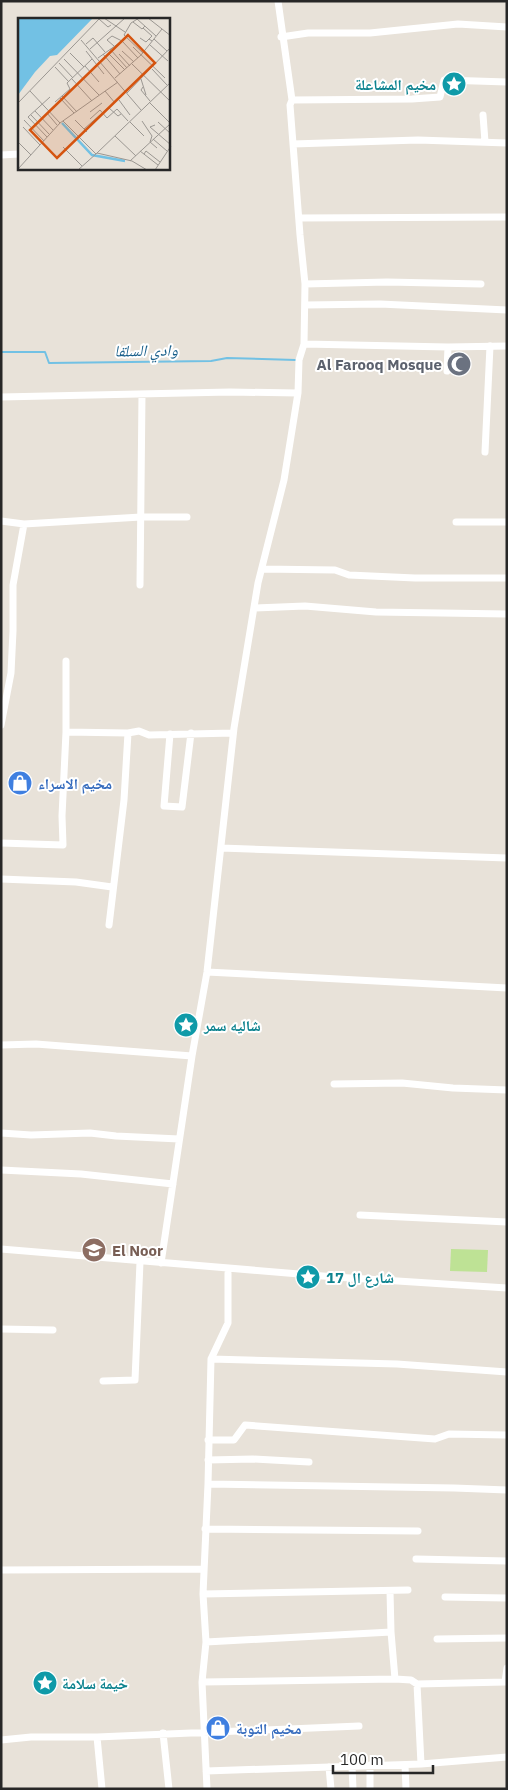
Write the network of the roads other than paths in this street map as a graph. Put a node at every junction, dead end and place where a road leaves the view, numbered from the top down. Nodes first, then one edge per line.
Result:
1 (278, 1) edge
2 (507, 27) edge
3 (281, 37) junction
4 (507, 82) edge
5 (292, 100) junction
6 (483, 114) dead end
7 (485, 142) junction
8 (507, 143) edge
9 (293, 144) junction
10 (18, 154) edge
11 (1, 155) edge
12 (507, 217) edge
13 (299, 218) junction
14 (305, 284) junction
15 (481, 284) dead end
16 (305, 305) junction
17 (507, 310) edge
18 (304, 344) junction
19 (490, 346) junction
20 (507, 346) edge
21 (448, 347) junction
22 (447, 371) dead end
23 (298, 393) junction
24 (142, 394) junction
25 (1, 397) edge
26 (485, 452) dead end
27 (140, 517) junction
28 (187, 517) dead end
29 (1, 521) edge
30 (456, 522) dead end
31 (507, 522) edge
32 (24, 524) junction
33 (262, 568) junction
34 (507, 578) edge
35 (140, 585) dead end
36 (255, 608) junction
37 (507, 614) edge
38 (66, 661) dead end
39 (1, 725) edge
40 (66, 732) junction
41 (128, 733) junction
42 (191, 733) junction
43 (233, 733) junction
44 (170, 734) junction
45 (1, 843) edge
46 (221, 848) junction
47 (507, 858) edge
48 (1, 879) edge
49 (112, 887) junction
50 (109, 925) dead end
51 (207, 972) junction
52 (507, 988) edge
53 (1, 1045) edge
54 (192, 1056) junction
55 (334, 1084) dead end
56 (507, 1090) edge
57 (1, 1133) edge
58 (179, 1139) junction
59 (1, 1170) edge
60 (173, 1184) junction
61 (360, 1215) dead end
62 (507, 1222) edge
63 (1, 1250) edge
64 (140, 1262) junction
65 (161, 1263) junction
66 (228, 1273) dead end
67 (507, 1288) edge
68 (1, 1329) edge
69 (53, 1330) dead end
70 (211, 1359) junction
71 (507, 1372) edge
72 (103, 1381) dead end
73 (506, 1435) edge
74 (208, 1440) junction
75 (208, 1460) junction
76 (308, 1462) dead end
77 (208, 1484) junction
78 (507, 1490) edge
79 (205, 1529) junction
80 (418, 1531) dead end
81 (416, 1559) dead end
82 (507, 1561) edge
83 (204, 1568) junction
84 (1, 1570) edge
85 (408, 1590) dead end
86 (390, 1591) junction
87 (203, 1594) junction
88 (445, 1597) dead end
89 (507, 1598) edge
90 (391, 1632) junction
91 (507, 1638) edge
92 (437, 1639) dead end
93 (206, 1642) junction
94 (507, 1668) edge
95 (395, 1679) junction
96 (202, 1682) junction
97 (506, 1682) edge
98 (417, 1684) junction
99 (359, 1726) dead end
100 (163, 1733) junction
101 (204, 1733) junction
102 (97, 1737) junction
103 (1, 1740) edge
104 (507, 1757) edge
105 (422, 1764) junction
106 (370, 1765) junction
107 (405, 1765) junction
108 (352, 1766) junction
109 (330, 1767) junction
110 (206, 1772) junction
111 (102, 1789) edge
112 (169, 1789) edge
113 (207, 1789) edge
114 (331, 1789) edge
115 (353, 1789) edge
116 (370, 1789) edge
117 (406, 1789) edge

1 - 3 street
2 - 3 street
3 - 5 street
4 - 5 street
5 - 9 street
6 - 7 street
7 - 8 street
7 - 9 street
9 - 13 street
10 - 11 street
12 - 13 street
13 - 14 street
14 - 15 street
14 - 16 street
16 - 17 street
16 - 18 street
18 - 21 street
18 - 23 street
19 - 20 street
19 - 21 street
19 - 26 street
21 - 22 street
23 - 24 street
23 - 33 street
24 - 25 street
24 - 27 street
27 - 28 street
27 - 32 street
27 - 35 street
29 - 32 street
30 - 31 street
32 - 39 street
33 - 34 street
33 - 36 street
36 - 37 street
36 - 43 street
38 - 40 street
40 - 41 street
40 - 45 street
41 - 44 street
41 - 49 street
42 - 43 street
42 - 44 street
42 - 44 street
43 - 46 street
46 - 47 street
46 - 51 street
48 - 49 street
49 - 50 street
51 - 52 street
51 - 54 street
53 - 54 street
54 - 58 street
55 - 56 street
57 - 58 street
58 - 60 street
59 - 60 street
60 - 65 street
61 - 62 street
63 - 64 street
64 - 65 street
64 - 72 street
65 - 67 street
66 - 70 street
68 - 69 street
70 - 71 street
70 - 74 street
73 - 74 street
74 - 75 street
75 - 76 street
75 - 77 street
77 - 78 street
77 - 79 street
79 - 80 street
79 - 83 street
81 - 82 street
83 - 84 street
83 - 87 street
85 - 86 street
86 - 87 street
86 - 90 street
87 - 93 street
88 - 89 street
90 - 93 street
90 - 95 street
91 - 92 street
93 - 96 street
94 - 97 street
95 - 96 street
95 - 98 street
96 - 101 street
97 - 98 street
98 - 105 street
99 - 101 street
100 - 101 street
100 - 102 street
100 - 112 street
101 - 110 street
102 - 103 street
102 - 111 street
104 - 105 street
105 - 107 street
106 - 107 street
106 - 108 street
106 - 116 street
107 - 117 street
108 - 109 street
108 - 115 street
109 - 110 street
109 - 114 street
110 - 113 street

